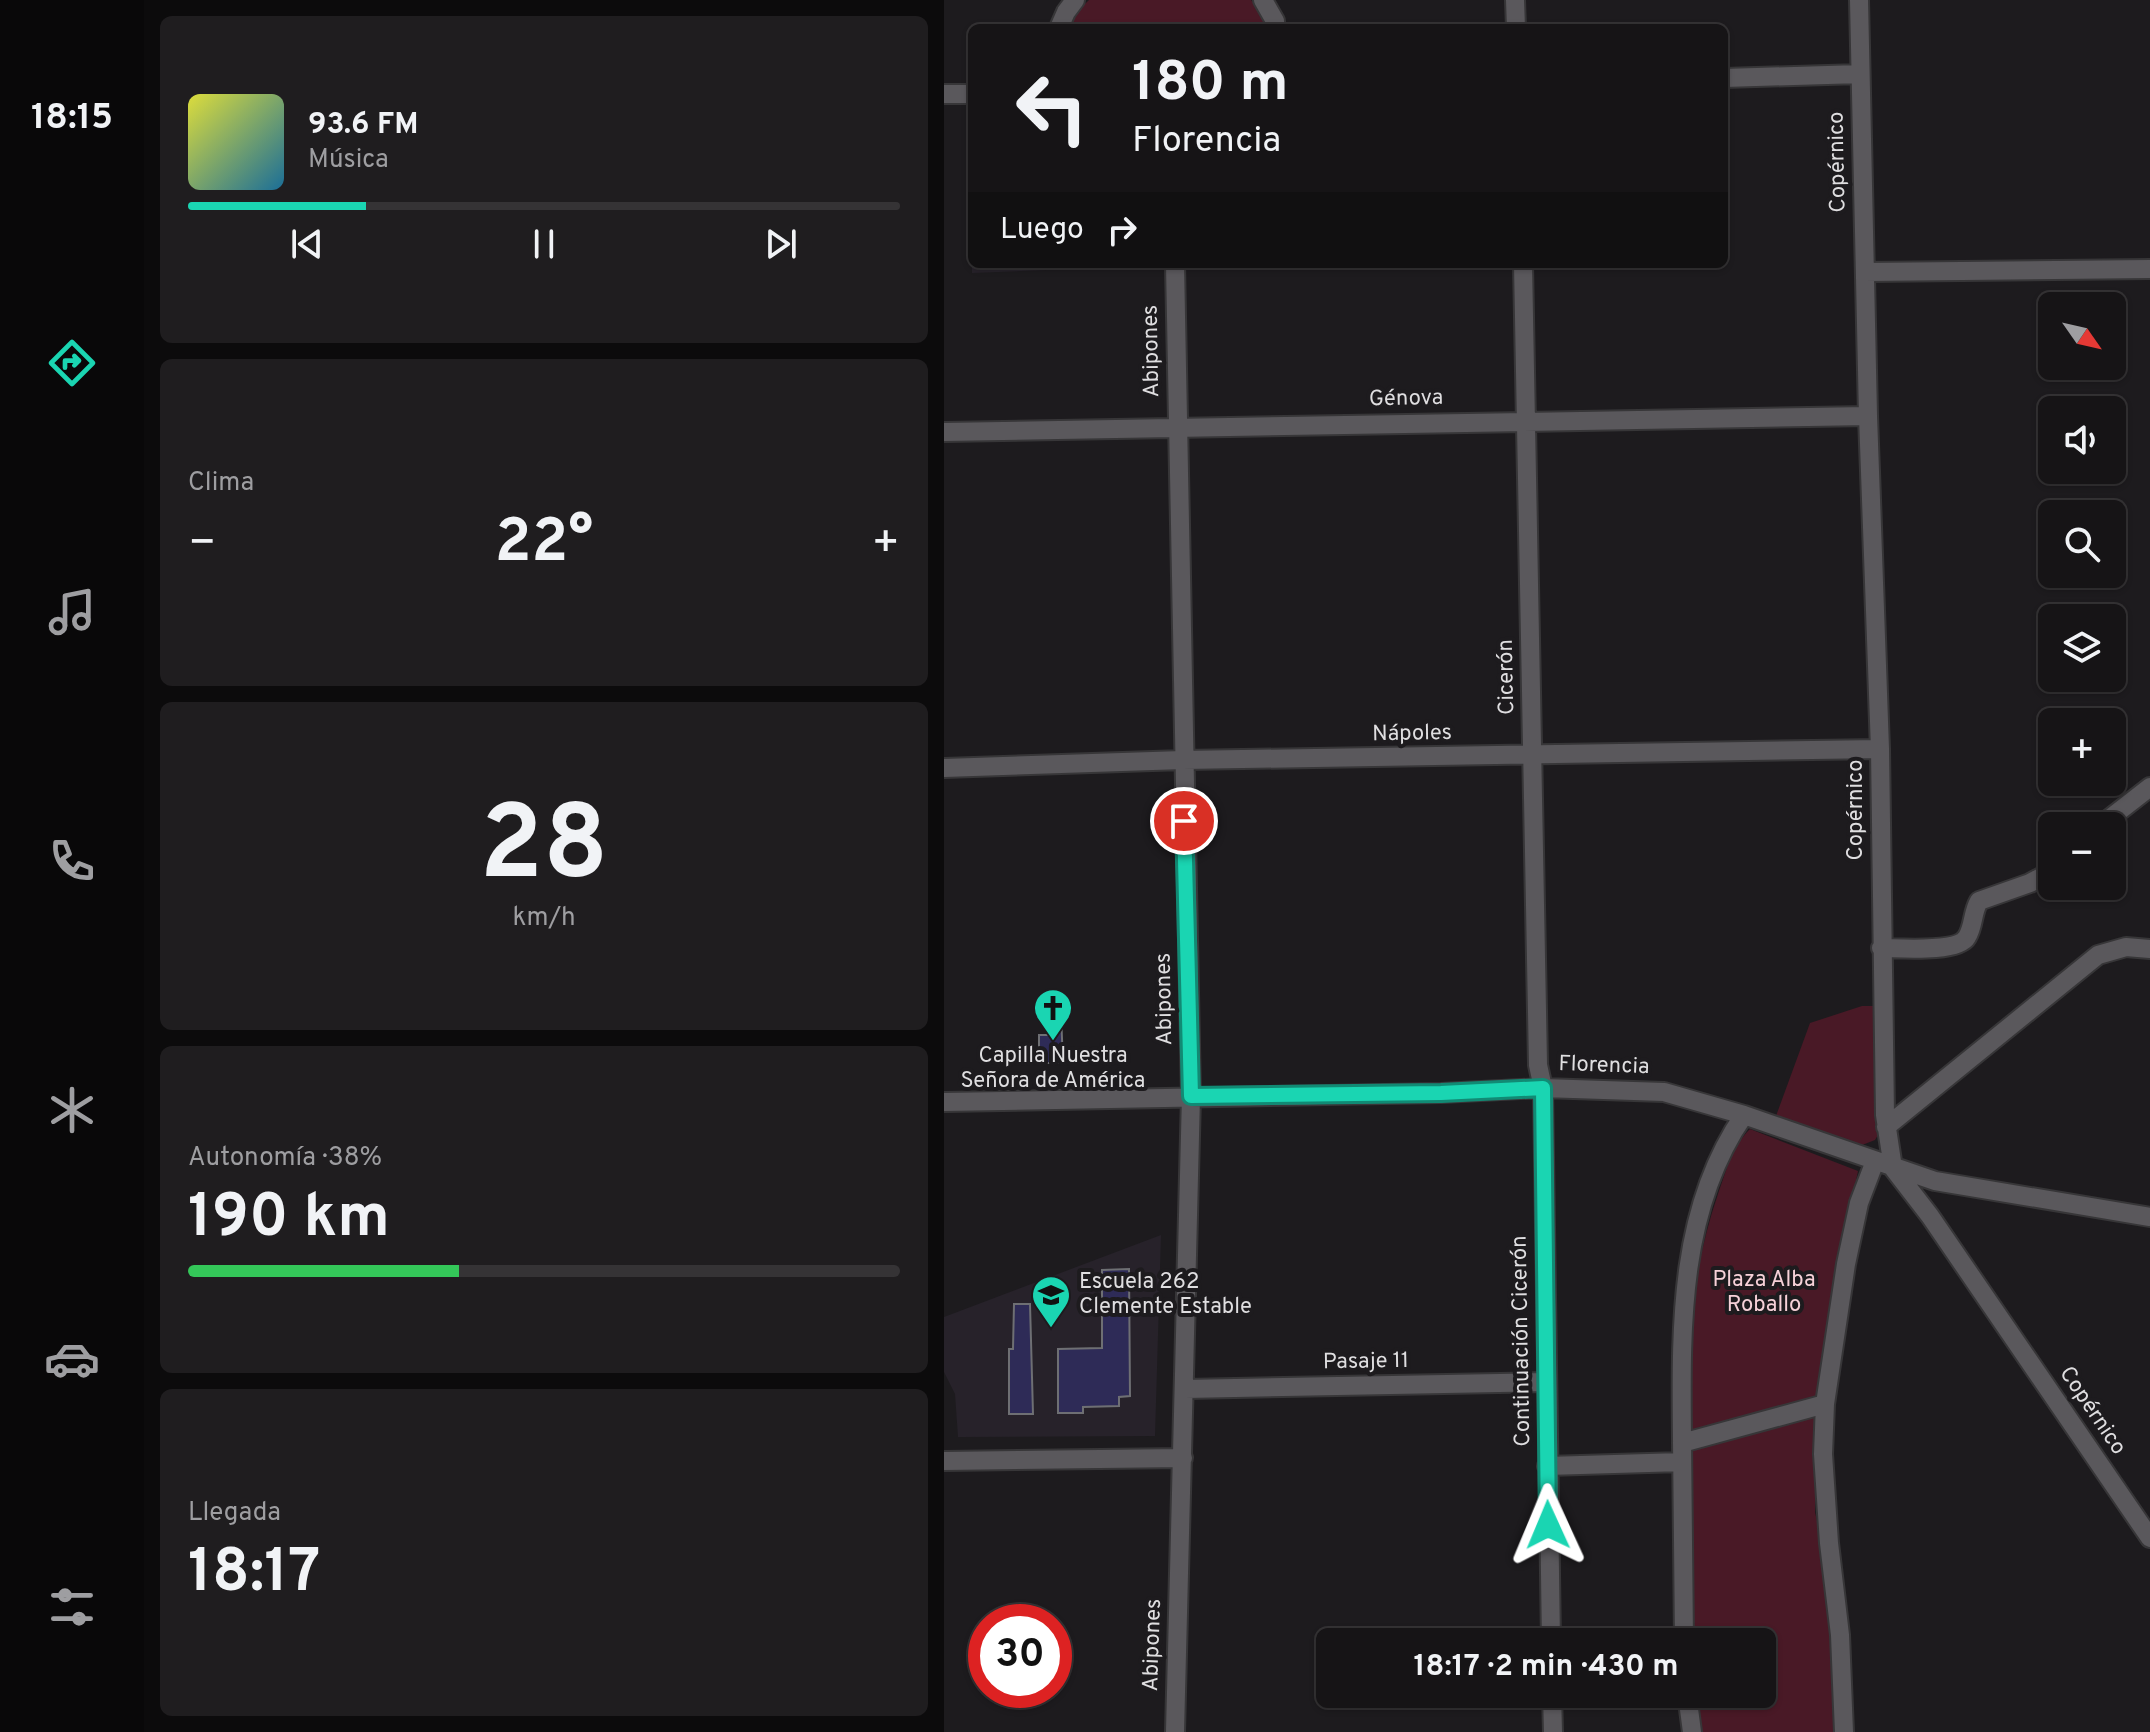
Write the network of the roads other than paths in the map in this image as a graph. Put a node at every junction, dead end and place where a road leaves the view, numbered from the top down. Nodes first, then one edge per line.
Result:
1 (1263, 0) edge
2 (1515, 0) edge
3 (1859, 0) edge
4 (1075, 1) edge
5 (1061, 24) edge
6 (1275, 24) edge
7 (1516, 24) edge
8 (1860, 74) junction
9 (1728, 78) edge
10 (944, 94) edge
11 (968, 94) edge
12 (1175, 268) edge
13 (1523, 268) edge
14 (2150, 269) edge
15 (1865, 272) junction
16 (1868, 416) junction
17 (1527, 421) junction
18 (1177, 426) junction
19 (944, 432) edge
20 (1880, 749) junction
21 (1532, 757) junction
22 (1183, 760) junction
23 (944, 768) edge
24 (2150, 787) edge
25 (2118, 812) edge
26 (2038, 879) edge
27 (1881, 948) junction
28 (2150, 949) edge
29 (1543, 1088) junction
30 (1191, 1096) junction
31 (944, 1102) edge
32 (1744, 1115) junction
33 (1886, 1127) junction
34 (1875, 1161) junction
35 (1893, 1168) junction
36 (2150, 1217) edge
37 (1547, 1382) junction
38 (1185, 1389) junction
39 (1825, 1404) junction
40 (1682, 1443) junction
41 (1183, 1458) junction
42 (944, 1461) edge
43 (1682, 1462) junction
44 (1547, 1466) junction
45 (2150, 1538) edge
46 (1551, 1628) edge
47 (1684, 1628) edge
48 (1552, 1708) edge
49 (1689, 1708) edge
50 (1175, 1732) edge
51 (1553, 1732) edge
52 (1692, 1732) edge
53 (1844, 1732) edge

1 - 6 street
2 - 7 street
3 - 8 street, Copérnico
4 - 5 street
8 - 9 street
8 - 15 street, Copérnico
10 - 11 street
12 - 18 street, Abipones
13 - 17 street, Cicerón
14 - 15 street
15 - 16 street, Copérnico
16 - 17 street, Génova
16 - 20 street, Copérnico
17 - 18 street, Génova
17 - 21 street, Cicerón
18 - 19 street, Génova
18 - 22 street, Abipones
20 - 21 street, Nápoles
20 - 27 street, Copérnico
21 - 22 street, Nápoles
21 - 29 street, Cicerón
22 - 23 street, Nápoles
22 - 30 street, Abipones
24 - 25 street
26 - 27 street
27 - 33 street, Copérnico
28 - 33 street
29 - 30 street, Florencia
29 - 32 street, Florencia
29 - 37 street, Continuación Cicerón
30 - 31 street, Florencia
30 - 38 street, Abipones
32 - 34 street, Florencia
32 - 40 street
33 - 35 street, Copérnico
34 - 35 street, Florencia
34 - 39 street
35 - 36 street, Florencia
35 - 45 street, Copérnico
37 - 38 street, Pasaje 11
37 - 44 street, Continuación Cicerón
38 - 41 street, Abipones
39 - 40 street
39 - 53 street
40 - 43 street
41 - 42 street
41 - 50 street, Abipones
43 - 44 street
43 - 47 street
44 - 46 street, Continuación Cicerón
48 - 51 street
49 - 52 street

